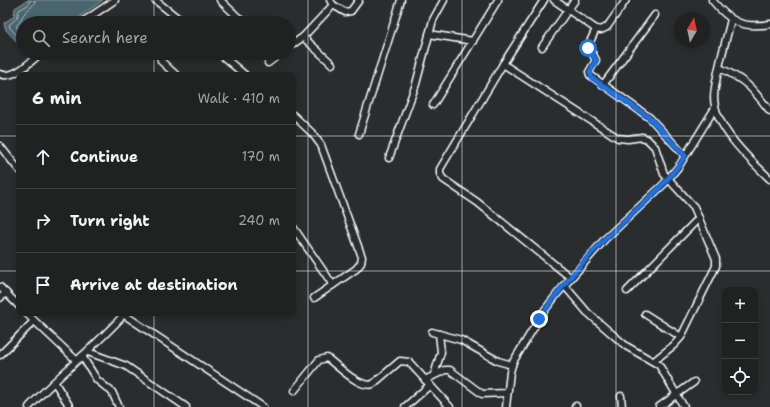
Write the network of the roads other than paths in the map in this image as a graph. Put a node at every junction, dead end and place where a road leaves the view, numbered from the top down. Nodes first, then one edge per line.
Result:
1 (115, 0) edge
2 (155, 0) edge
3 (220, 0) edge
4 (359, 0) edge
5 (401, 0) edge
6 (444, 0) edge
7 (498, 0) edge
8 (544, 0) edge
9 (554, 0) edge
10 (575, 0) edge
11 (626, 0) edge
12 (712, 0) edge
13 (332, 2) edge
14 (568, 10) junction
15 (91, 16) edge
16 (175, 16) edge
17 (237, 16) edge
18 (654, 16) dead end
19 (731, 19) junction
20 (770, 24) edge
21 (596, 29) junction
22 (429, 34) junction
23 (303, 37) junction
24 (473, 41) junction
25 (296, 42) edge
26 (542, 47) dead end
27 (31, 60) edge
28 (161, 60) edge
29 (227, 60) edge
30 (272, 60) edge
31 (268, 63) dead end
32 (332, 64) dead end
33 (502, 64) junction
34 (720, 68) junction
35 (173, 72) edge
36 (241, 72) edge
37 (0, 74) edge
38 (603, 85) junction
39 (432, 105) dead end
40 (715, 108) junction
41 (770, 111) edge
42 (296, 118) edge
43 (359, 134) dead end
44 (0, 146) edge
45 (685, 156) junction
46 (389, 158) dead end
47 (16, 166) edge
48 (668, 179) junction
49 (770, 179) edge
50 (699, 218) junction
51 (296, 231) edge
52 (571, 278) junction
53 (334, 285) junction
54 (564, 285) junction
55 (0, 287) edge
56 (626, 291) dead end
57 (6, 293) junction
58 (0, 298) edge
59 (314, 298) dead end
60 (16, 303) edge
61 (645, 314) dead end
62 (29, 316) edge
63 (120, 316) edge
64 (127, 316) edge
65 (34, 321) junction
66 (432, 332) dead end
67 (439, 334) junction
68 (681, 337) junction
69 (88, 352) junction
70 (0, 356) edge
71 (79, 358) junction
72 (654, 361) junction
73 (512, 365) junction
74 (434, 376) junction
75 (428, 382) junction
76 (694, 382) dead end
77 (55, 383) junction
78 (294, 391) dead end
79 (507, 393) junction
80 (676, 394) junction
81 (621, 396) dead end
82 (29, 407) edge
83 (70, 407) edge
84 (119, 407) edge
85 (186, 407) edge
86 (263, 407) edge
87 (405, 407) edge
88 (450, 407) edge
89 (506, 407) edge
90 (622, 407) edge
91 (659, 407) edge
92 (684, 407) edge

1 - 15 street
2 - 16 street
3 - 17 street
4 - 13 street
5 - 43 street
6 - 22 street
7 - 24 street
8 - 33 street
9 - 14 street
10 - 14 street
11 - 21 street
12 - 19 street
13 - 23 street
14 - 21 street
14 - 26 street
18 - 38 street
19 - 20 street
19 - 34 street
21 - 38 street
22 - 24 street
22 - 46 street
23 - 25 street
23 - 32 street
24 - 39 street
27 - 37 street
28 - 35 street
29 - 36 street
30 - 31 street
33 - 48 street
33 - 52 street
34 - 40 street
34 - 41 street
38 - 45 street
40 - 45 street
40 - 49 street
42 - 53 street
44 - 47 street
45 - 48 street
48 - 50 street
48 - 52 street
50 - 56 street
50 - 68 street
51 - 53 street
52 - 54 street
53 - 59 street
54 - 72 street
54 - 73 street
55 - 57 street
57 - 58 street
57 - 60 street
61 - 68 street
62 - 65 street
63 - 69 street
64 - 86 street
65 - 70 street
65 - 71 street
66 - 67 street
67 - 73 street
67 - 74 street
68 - 72 street
69 - 71 street
69 - 85 street
71 - 77 street
71 - 84 street
72 - 80 street
73 - 79 street
74 - 75 street
74 - 79 street
75 - 78 street
75 - 87 street
75 - 88 street
76 - 80 street
77 - 82 street
77 - 83 street
79 - 89 street
80 - 91 street
80 - 92 street
81 - 90 street

